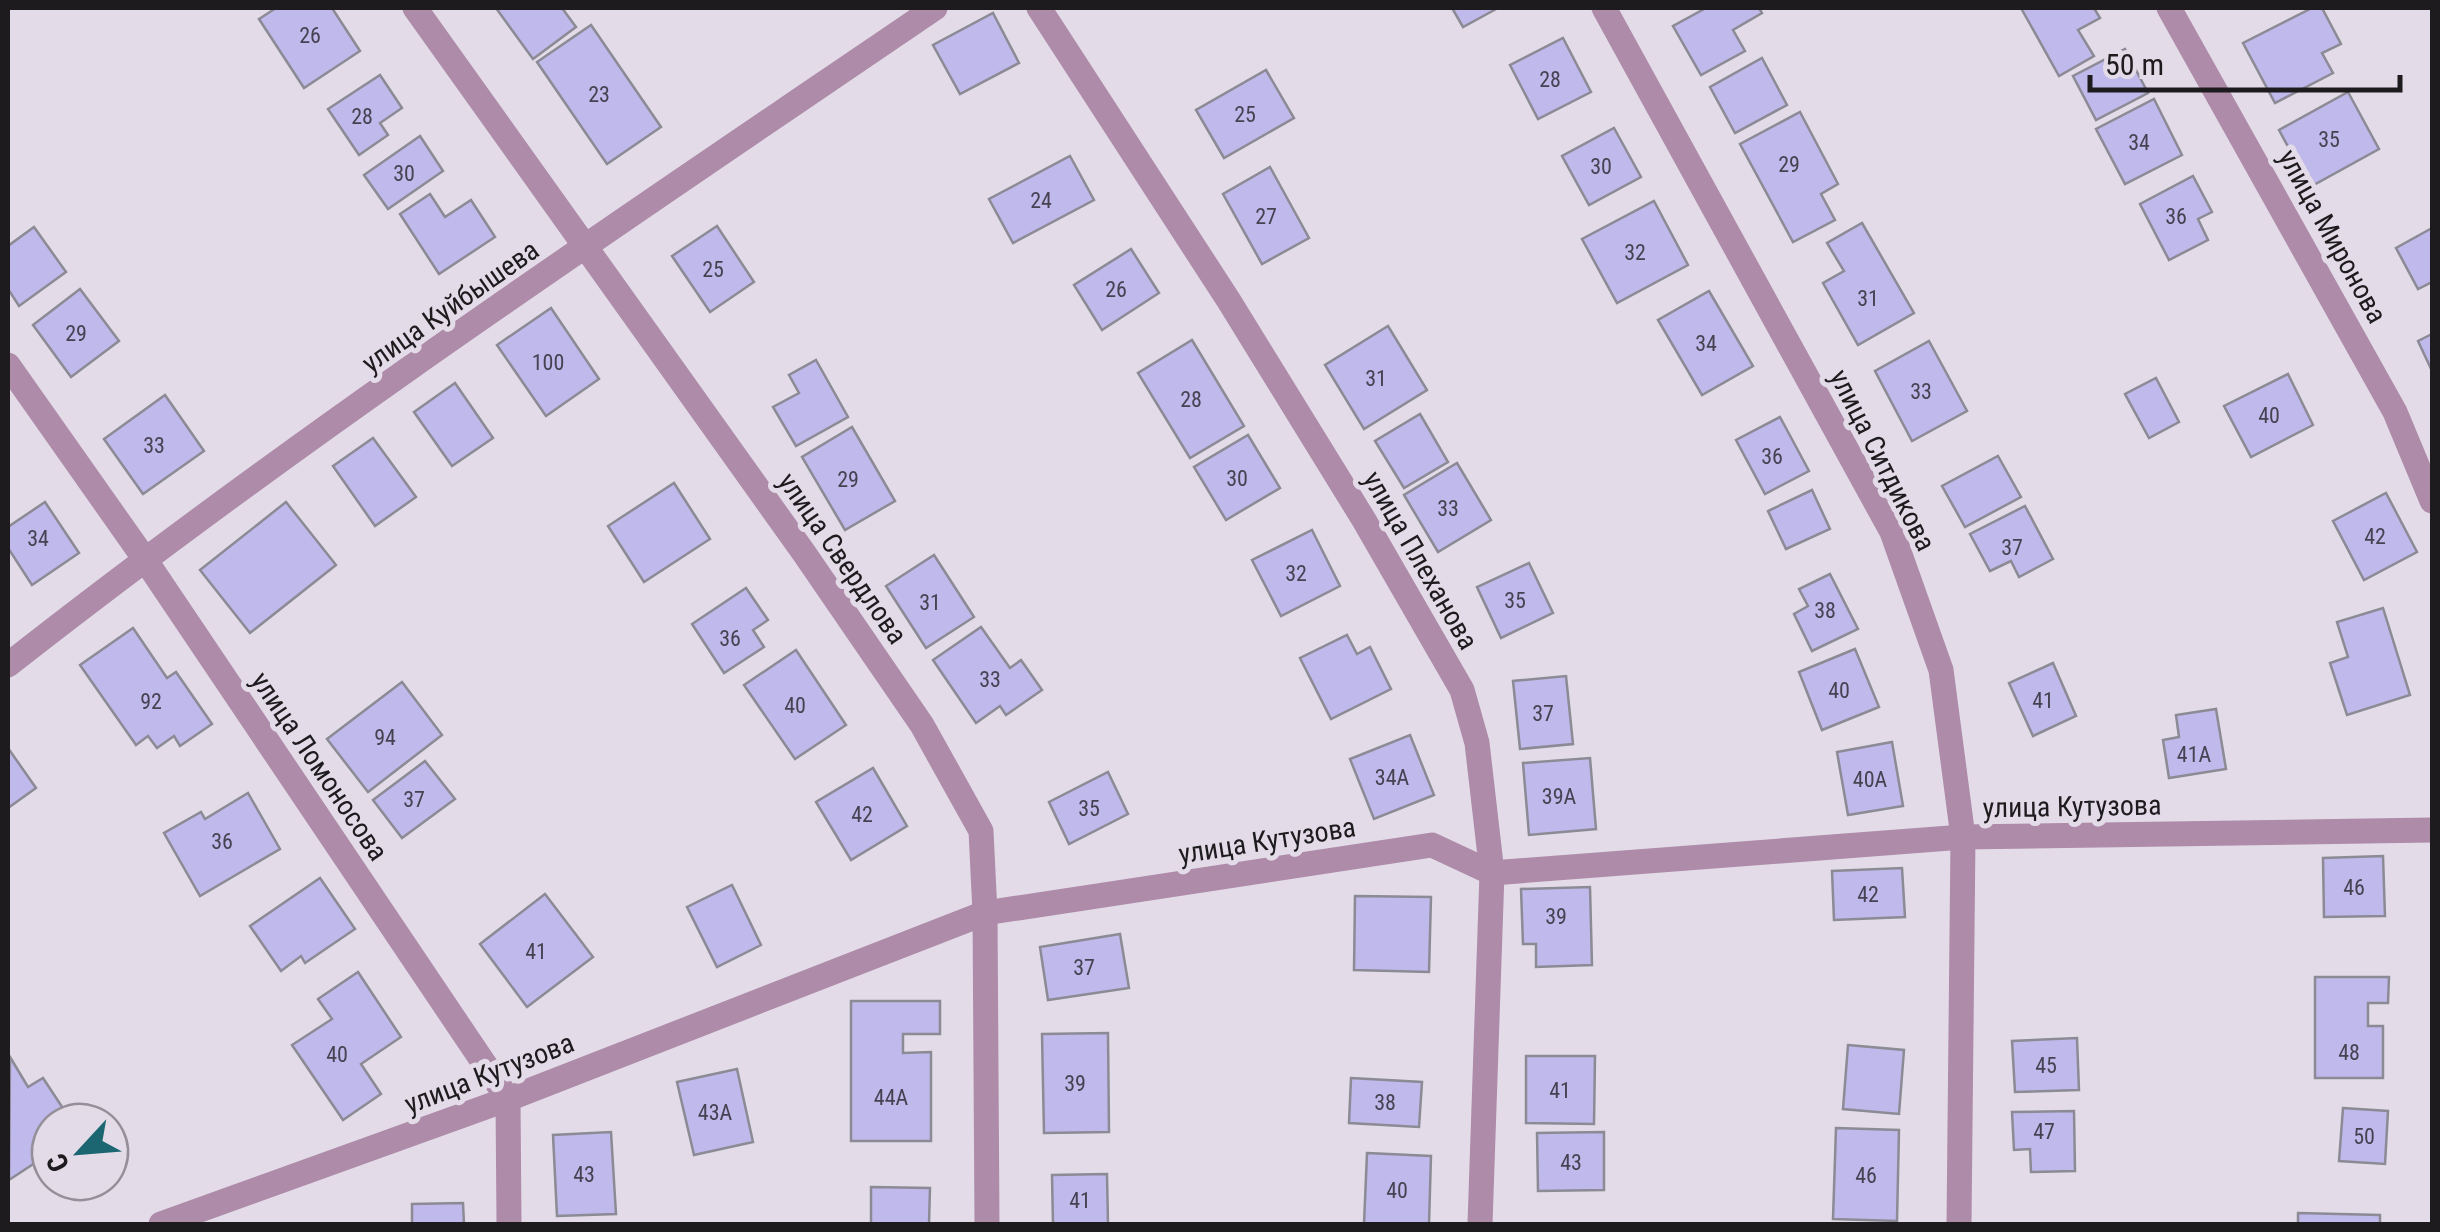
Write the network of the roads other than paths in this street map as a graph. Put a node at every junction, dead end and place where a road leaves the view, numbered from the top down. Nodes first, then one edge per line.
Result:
1 (415, 8) edge
2 (935, 8) edge
3 (1039, 8) edge
4 (1604, 8) edge
5 (2169, 8) edge
6 (586, 246) junction
7 (8, 365) edge
8 (2432, 501) edge
9 (144, 558) junction
10 (8, 665) edge
11 (2432, 830) edge
12 (1964, 837) junction
13 (1492, 873) junction
14 (985, 914) junction
15 (508, 1099) junction
16 (162, 1224) edge
17 (509, 1224) edge
18 (986, 1224) edge
19 (1480, 1224) edge
20 (1960, 1224) edge

1 - 6 street, улица Свердлова
2 - 6 street, улица Куйбышева
3 - 13 street, улица Плеханова
4 - 12 street, улица Ситдикова
5 - 8 street, улица Миронова
6 - 9 street, улица Куйбышева
6 - 14 street, улица Свердлова
7 - 9 street, улица Ломоносова
9 - 10 street, улица Куйбышева
9 - 15 street, улица Ломоносова
11 - 12 street, улица Кутузова
12 - 13 street, улица Кутузова
12 - 20 street, улица Ситдикова
13 - 14 street, улица Кутузова
13 - 19 street, улица Плеханова
14 - 15 street, улица Кутузова
14 - 18 street, улица Свердлова
15 - 16 street, улица Кутузова
15 - 17 street

